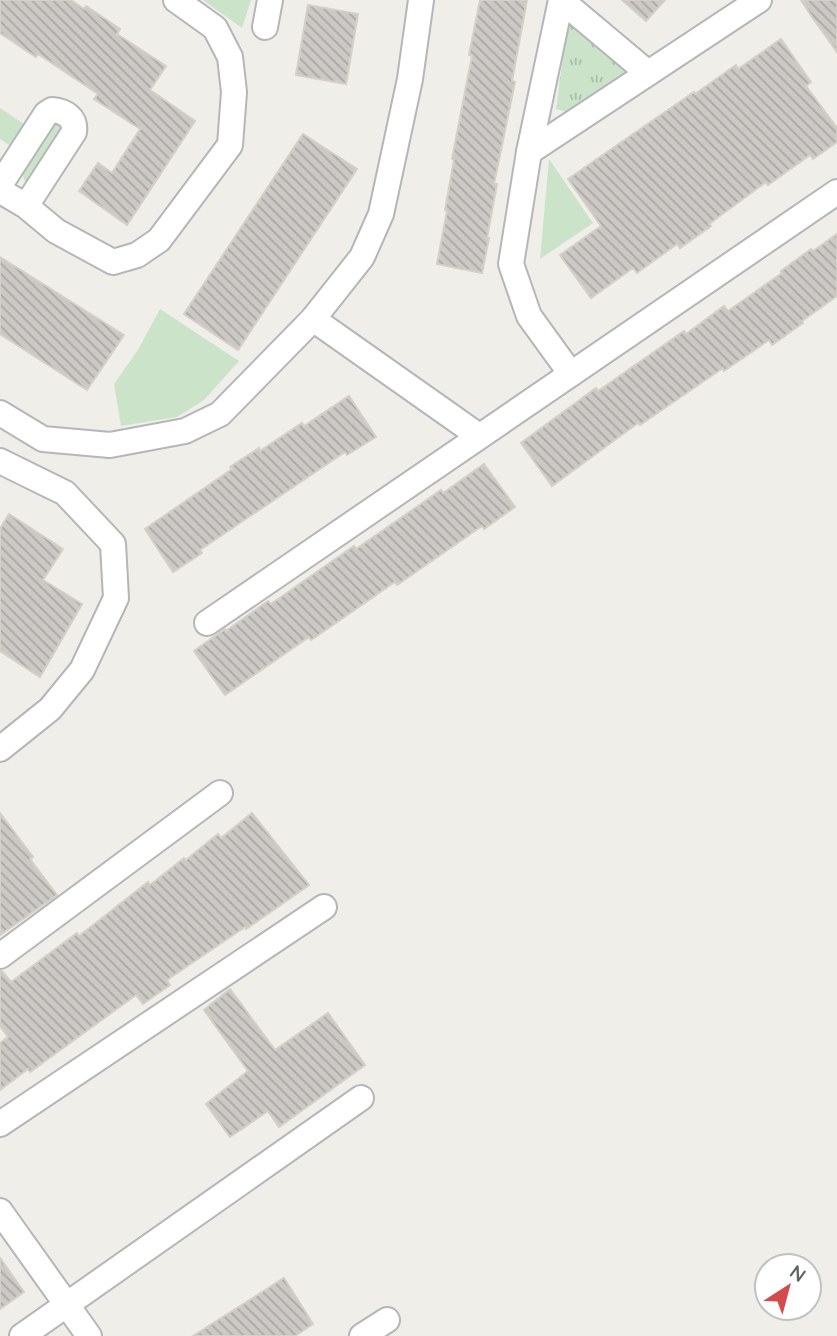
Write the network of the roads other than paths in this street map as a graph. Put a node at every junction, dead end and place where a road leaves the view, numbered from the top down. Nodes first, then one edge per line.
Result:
1 (176, 0) edge
2 (270, 0) edge
3 (421, 0) edge
4 (561, 0) edge
5 (758, 0) edge
6 (265, 27) dead end
7 (648, 73) junction
8 (529, 152) junction
9 (837, 192) edge
10 (26, 206) dead end
11 (313, 319) junction
12 (571, 374) junction
13 (4, 423) edge
14 (479, 436) junction
15 (43, 439) junction
16 (0, 461) edge
17 (23, 472) junction
18 (207, 623) dead end
19 (0, 750) edge
20 (220, 793) dead end
21 (324, 907) dead end
22 (0, 956) edge
23 (361, 1098) dead end
24 (0, 1124) edge
25 (0, 1211) edge
26 (67, 1305) junction
27 (387, 1320) dead end
28 (22, 1336) edge
29 (89, 1336) edge
30 (362, 1336) edge

1 - 10 street
2 - 6 street
3 - 11 street
4 - 7 street
4 - 8 street
5 - 7 street
7 - 8 street
8 - 12 street
9 - 12 street
11 - 14 street
11 - 15 street
12 - 14 street
13 - 15 street
14 - 18 street
15 - 17 street
16 - 17 street
17 - 19 street
20 - 22 street
21 - 24 street
23 - 26 street
25 - 26 street
26 - 28 street
26 - 29 street
27 - 30 street

